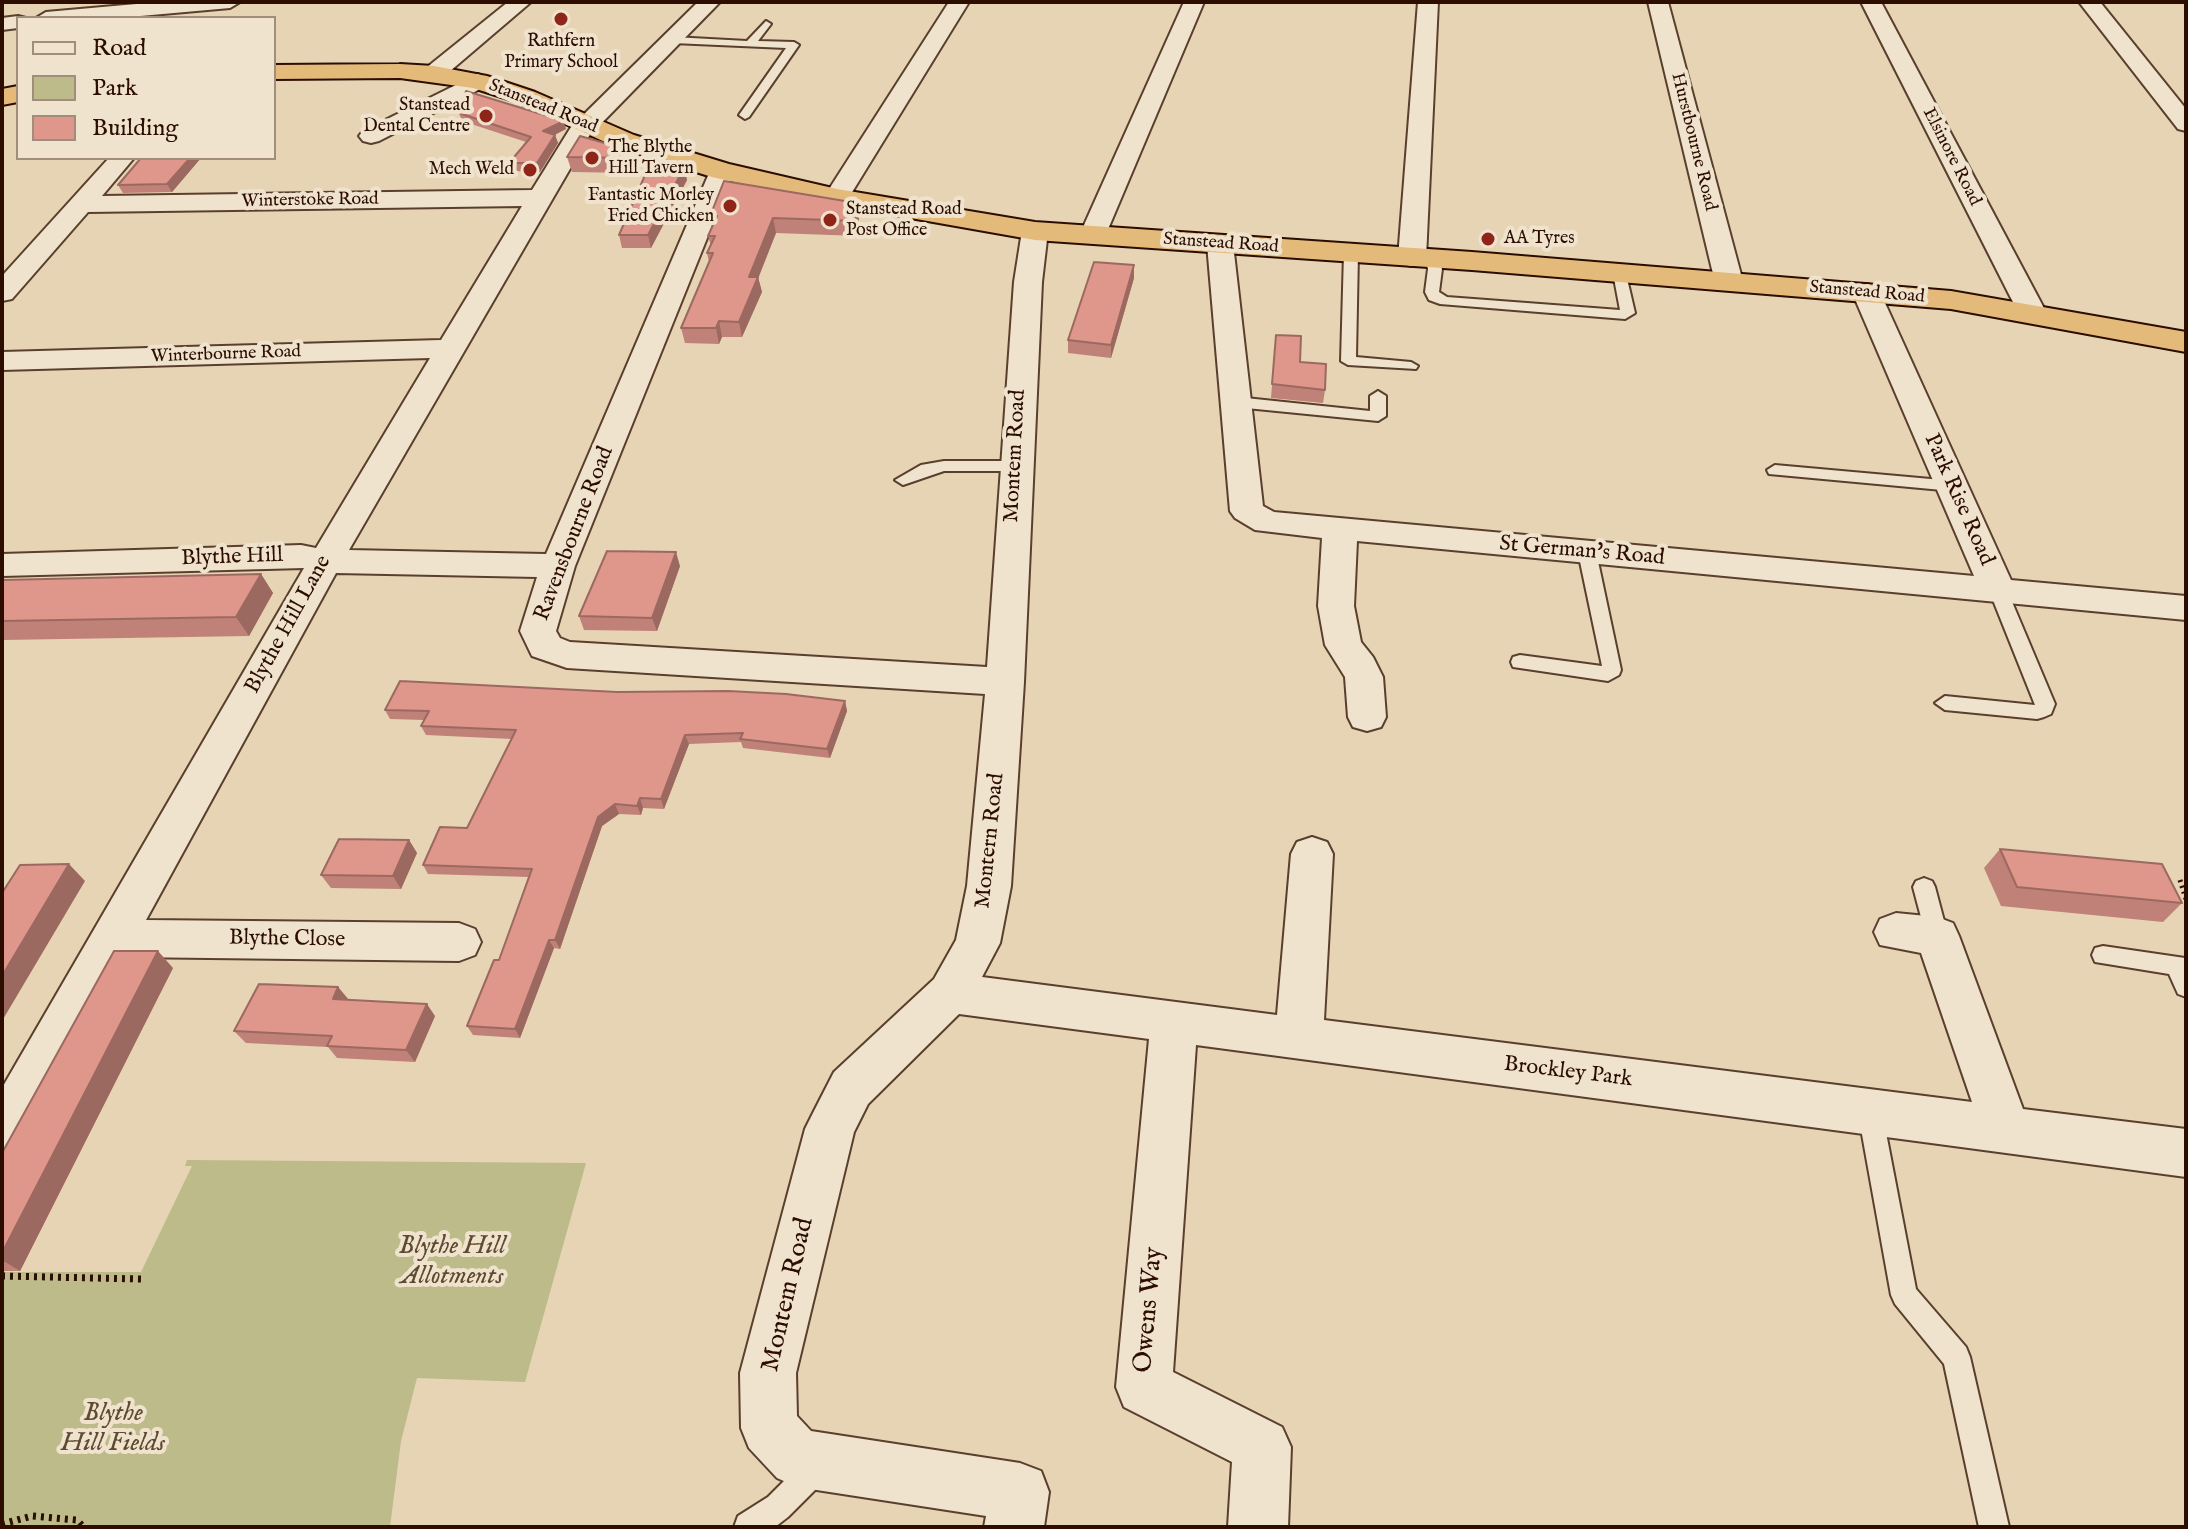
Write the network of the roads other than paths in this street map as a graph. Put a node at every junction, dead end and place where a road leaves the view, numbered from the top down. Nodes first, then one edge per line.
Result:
1 (230, 2) edge
2 (482, 2) edge
3 (521, 2) edge
4 (710, 2) edge
5 (959, 2) edge
6 (1194, 2) edge
7 (1428, 2) edge
8 (1658, 2) edge
9 (1871, 2) edge
10 (2089, 2) edge
11 (69, 16) edge
12 (498, 21) junction
13 (766, 24) dead end
14 (673, 40) junction
15 (750, 44) junction
16 (276, 72) edge
17 (434, 73) junction
18 (478, 81) junction
19 (745, 115) dead end
20 (587, 122) junction
21 (2186, 124) edge
22 (371, 136) dead end
23 (120, 160) edge
24 (722, 171) junction
25 (837, 197) junction
26 (539, 198) junction
27 (82, 204) junction
28 (1035, 231) junction
29 (1093, 234) junction
30 (1220, 244) junction
31 (1351, 253) junction
32 (1422, 258) junction
33 (1620, 273) junction
34 (1729, 282) junction
35 (1866, 292) junction
36 (2, 293) edge
37 (2032, 312) junction
38 (2186, 342) edge
39 (449, 349) junction
40 (2, 361) edge
41 (1411, 366) dead end
42 (1378, 396) dead end
43 (1236, 402) junction
44 (1015, 466) junction
45 (1775, 470) dead end
46 (903, 480) dead end
47 (1953, 486) junction
48 (1340, 529) junction
49 (1587, 552) junction
50 (325, 561) junction
51 (2, 565) edge
52 (558, 566) junction
53 (1998, 590) junction
54 (2186, 608) edge
55 (1520, 662) dead end
56 (1005, 682) junction
57 (1945, 703) dead end
58 (1367, 717) dead end
59 (1312, 854) dead end
60 (1924, 887) dead end
61 (1917, 934) joint
62 (115, 938) junction
63 (459, 942) dead end
64 (2103, 955) dead end
65 (2186, 987) edge
66 (950, 993) junction
67 (1174, 1022) junction
68 (1299, 1038) junction
69 (1870, 1112) junction
70 (2006, 1130) junction
71 (2, 1134) edge
72 (2186, 1153) edge
73 (824, 1462) junction
74 (1017, 1510) edge
75 (749, 1527) edge
76 (1258, 1527) edge
77 (1994, 1527) edge

1 - 11 street
2 - 12 street
3 - 12 street
4 - 14 street, Blythe Hill Lane
5 - 25 street
6 - 29 street
7 - 32 street
8 - 34 street, Hurstbourne Road
9 - 37 street, Elsinore Road
10 - 21 street
12 - 17 street
13 - 15 lane
14 - 15 lane
14 - 20 street, Blythe Hill Lane
15 - 19 lane
16 - 17 highway, Stanstead Road
17 - 18 highway, Stanstead Road
18 - 20 highway, Stanstead Road
18 - 22 street
20 - 24 highway, Stanstead Road
20 - 26 street, Blythe Hill Lane
23 - 27 street
24 - 25 highway, Stanstead Road
24 - 52 street, Ravensbourne Road
25 - 28 highway, Stanstead Road
26 - 27 street, Winterstoke Road
26 - 39 street, Blythe Hill Lane
27 - 36 street
28 - 29 highway, Stanstead Road
28 - 44 street, Montem Road
29 - 30 highway, Stanstead Road
30 - 31 highway, Stanstead Road
30 - 43 street, St German's Road
31 - 32 highway, Stanstead Road
31 - 41 lane
32 - 33 highway, Stanstead Road
32 - 33 lane
33 - 34 highway, Stanstead Road
34 - 35 highway, Stanstead Road
35 - 37 highway, Stanstead Road
35 - 47 street, Park Rise Road
37 - 38 highway, Stanstead Road
39 - 40 street, Winterbourne Road
39 - 50 street, Blythe Hill Lane
42 - 43 lane
43 - 48 street, St German's Road
44 - 46 lane
44 - 56 street, Montem Road
45 - 47 lane
47 - 53 street, Park Rise Road
48 - 49 street, St German's Road
48 - 58 street
49 - 53 street, St German's Road
49 - 55 lane
50 - 51 street, Blythe Hill
50 - 52 street, Blythe Hill
50 - 62 street, Blythe Hill Lane
52 - 56 street, Ravensbourne Road
53 - 54 street, St German's Road
53 - 57 lane, Park Rise Road
56 - 66 street, Montern Road
59 - 68 street
60 - 61 lane
61 - 70 street
62 - 63 street, Blythe Close
62 - 71 street, Blythe Hill Lane
64 - 65 lane
66 - 67 street, Brockley Park
66 - 73 street, Montem Road
67 - 68 street, Brockley Park
67 - 76 street, Owens Way
68 - 69 street, Brockley Park
69 - 70 street, Brockley Park
69 - 77 lane
70 - 72 street, Brockley Park
73 - 74 street, Montem Road
73 - 75 lane

